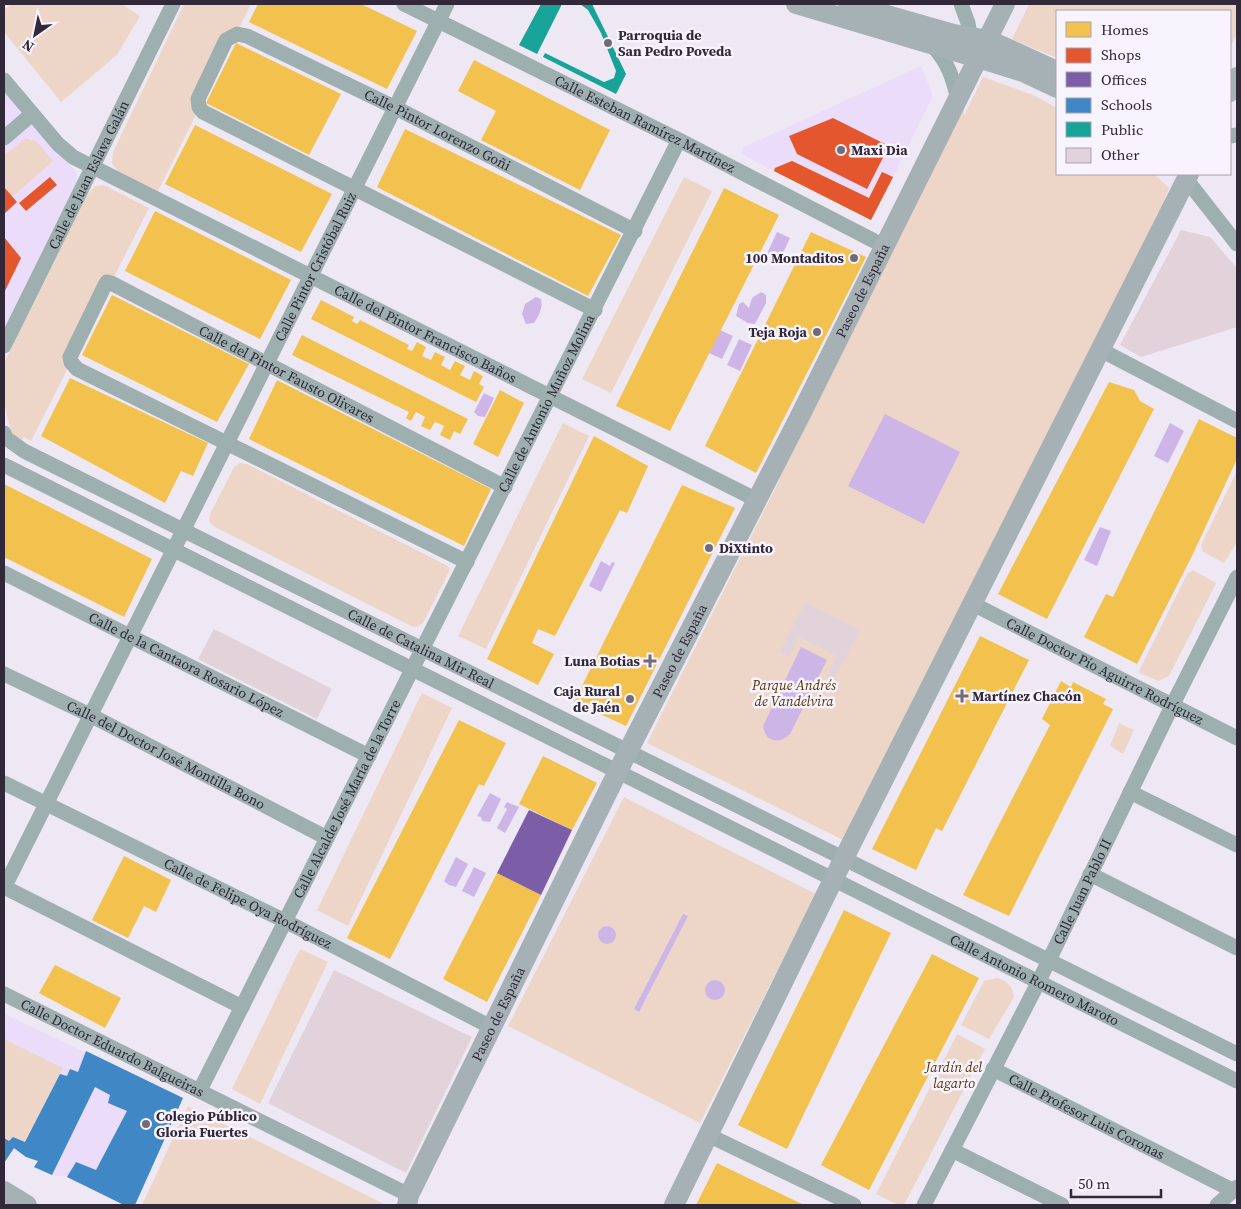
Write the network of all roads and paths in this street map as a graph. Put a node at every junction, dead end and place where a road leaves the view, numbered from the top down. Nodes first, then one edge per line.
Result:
1 (173, 4) edge
2 (404, 4) edge
3 (447, 4) edge
4 (796, 4) edge
5 (848, 4) edge
6 (960, 4) edge
7 (1006, 4) edge
8 (439, 21) junction
9 (979, 38) junction
10 (932, 45) junction
11 (979, 59) junction
12 (1056, 71) edge
13 (1237, 77) edge
14 (4, 80) edge
15 (1056, 88) edge
16 (1231, 90) edge
17 (958, 100) junction
18 (396, 108) junction
19 (32, 114) junction
20 (4, 138) edge
21 (679, 140) junction
22 (93, 168) junction
23 (1185, 176) edge
24 (354, 190) junction
25 (635, 231) junction
26 (1237, 244) edge
27 (884, 246) junction
28 (311, 276) junction
29 (595, 310) junction
30 (4, 346) edge
31 (1100, 349) junction
32 (268, 362) junction
33 (551, 397) junction
34 (1237, 421) edge
35 (4, 433) edge
36 (227, 443) junction
37 (4, 465) edge
38 (505, 487) junction
39 (757, 500) junction
40 (183, 531) junction
41 (174, 549) junction
42 (467, 562) junction
43 (4, 573) edge
44 (1237, 577) edge
45 (972, 604) junction
46 (131, 635) junction
47 (423, 650) junction
48 (414, 668) junction
49 (4, 674) edge
50 (1172, 706) junction
51 (90, 715) junction
52 (1237, 738) edge
53 (628, 752) junction
54 (369, 756) junction
55 (619, 771) junction
56 (4, 783) edge
57 (1130, 792) junction
58 (46, 804) junction
59 (327, 838) junction
60 (1237, 845) edge
61 (844, 860) junction
62 (1090, 874) junction
63 (834, 878) junction
64 (4, 887) edge
65 (285, 921) junction
66 (1237, 948) edge
67 (1048, 961) junction
68 (1038, 983) junction
69 (4, 994) edge
70 (242, 1007) junction
71 (493, 1028) junction
72 (1237, 1054) edge
73 (993, 1069) junction
74 (1237, 1080) edge
75 (200, 1090) junction
76 (708, 1136) junction
77 (952, 1150) junction
78 (1236, 1189) edge
79 (4, 1191) edge
80 (408, 1200) edge
81 (27, 1205) edge
82 (674, 1205) edge
83 (854, 1205) edge
84 (924, 1205) edge
85 (1062, 1205) edge
86 (1217, 1205) edge

1 - 22 street, Calle de Juan Eslava Galán
2 - 8 street, Calle Esteban Ramírez Martínez
3 - 8 street, Calle Pintor Cristóbal Ruiz
4 - 10 main road
5 - 9 main road
6 - 9 street
7 - 9 main road, Paseo de España
8 - 18 street, Calle Pintor Cristóbal Ruiz
8 - 21 street, Calle Esteban Ramírez Martínez
9 - 11 main road, Paseo de España
9 - 12 main road
10 - 11 main road
10 - 17 street
11 - 15 main road
11 - 17 main road, Paseo de España
13 - 16 main road
14 - 19 street, Calle del Pintor Francisco Baños
17 - 27 main road, Paseo de España
18 - 24 street, Calle Pintor Cristóbal Ruiz
18 - 24 street, Calle Pintor Lorenzo Goñi
18 - 25 street, Calle Pintor Lorenzo Goñi
19 - 20 street
19 - 22 street, Calle del Pintor Francisco Baños
21 - 25 street, Calle de Antonio Muñoz Molina
21 - 27 street, Calle Esteban Ramírez Martínez
22 - 28 street, Calle del Pintor Francisco Baños
22 - 30 street, Calle de Juan Eslava Galán
23 - 26 street
23 - 31 main road
24 - 28 street, Calle Pintor Cristóbal Ruiz
24 - 29 street
25 - 29 street, Calle de Antonio Muñoz Molina
27 - 39 main road, Paseo de España
28 - 32 street, Calle Pintor Cristóbal Ruiz
28 - 33 street, Calle del Pintor Francisco Baños
29 - 33 street, Calle de Antonio Muñoz Molina
31 - 34 street
31 - 45 main road
32 - 36 street, Calle Pintor Cristóbal Ruiz
32 - 36 street, Calle del Pintor Fausto Olivares
32 - 38 street, Calle del Pintor Fausto Olivares
33 - 38 street, Calle de Antonio Muñoz Molina
33 - 39 street, Calle del Pintor Francisco Baños
35 - 40 street, Calle de Catalina Mir Real
36 - 40 street, Calle Pintor Cristóbal Ruiz
36 - 42 street
37 - 41 street, Calle de Catalina Mir Real
38 - 42 street, Calle de Antonio Muñoz Molina
39 - 53 main road, Paseo de España
40 - 41 street, Calle Pintor Cristóbal Ruiz
40 - 47 street, Calle de Catalina Mir Real
41 - 46 street, Calle Pintor Cristóbal Ruiz
41 - 48 street, Calle de Catalina Mir Real
42 - 47 street, Calle de Antonio Muñoz Molina
43 - 46 street, Calle de la Cantaora Rosario López
44 - 50 street, Calle Juan Pablo II
45 - 50 street, Calle Doctor Pío Aguirre Rodríguez
45 - 61 main road
46 - 51 street, Calle Pintor Cristóbal Ruiz
46 - 54 street, Calle de la Cantaora Rosario López
47 - 48 street, Calle de Antonio Muñoz Molina
47 - 53 street, Calle de Catalina Mir Real
48 - 54 street, Calle Alcalde José María de la Torre
48 - 55 street, Calle de Catalina Mir Real
49 - 51 street, Calle del Doctor José Montilla Bono
50 - 52 street, Calle Doctor Pío Aguirre Rodríguez
50 - 57 street, Calle Juan Pablo II
51 - 58 street, Calle Pintor Cristóbal Ruiz
51 - 59 street, Calle del Doctor José Montilla Bono
53 - 55 main road, Paseo de España
53 - 61 street, Calle de Catalina Mir Real
54 - 59 street, Calle Alcalde José María de la Torre
55 - 63 street, Calle de Catalina Mir Real
55 - 71 main road, Paseo de España
56 - 58 street, Calle de Felipe Oya Rodríguez
57 - 60 street
57 - 62 street, Calle Juan Pablo II
58 - 64 street, Calle Pintor Cristóbal Ruiz
58 - 65 street, Calle de Felipe Oya Rodríguez
59 - 65 street, Calle Alcalde José María de la Torre
61 - 63 main road
61 - 67 street, Calle Antonio Romero Maroto
62 - 66 street
62 - 67 street, Calle Juan Pablo II
63 - 68 street, Calle Antonio Romero Maroto
63 - 76 main road
64 - 70 street
65 - 70 street, Calle Alcalde José María de la Torre
65 - 71 street, Calle de Felipe Oya Rodríguez
67 - 68 street, Calle Juan Pablo II
67 - 72 street, Calle Antonio Romero Maroto
68 - 73 street, Calle Juan Pablo II
68 - 74 street, Calle Antonio Romero Maroto
69 - 75 street, Calle Doctor Eduardo Balgueiras
70 - 75 street, Calle Alcalde José María de la Torre
71 - 80 main road, Paseo de España
73 - 77 street, Calle Juan Pablo II
73 - 78 street, Calle Profesor Luis Coronas
75 - 80 street, Calle Doctor Eduardo Balgueiras
76 - 82 main road
76 - 83 street
77 - 84 street, Calle Juan Pablo II
77 - 85 street
78 - 86 street
79 - 81 main road

